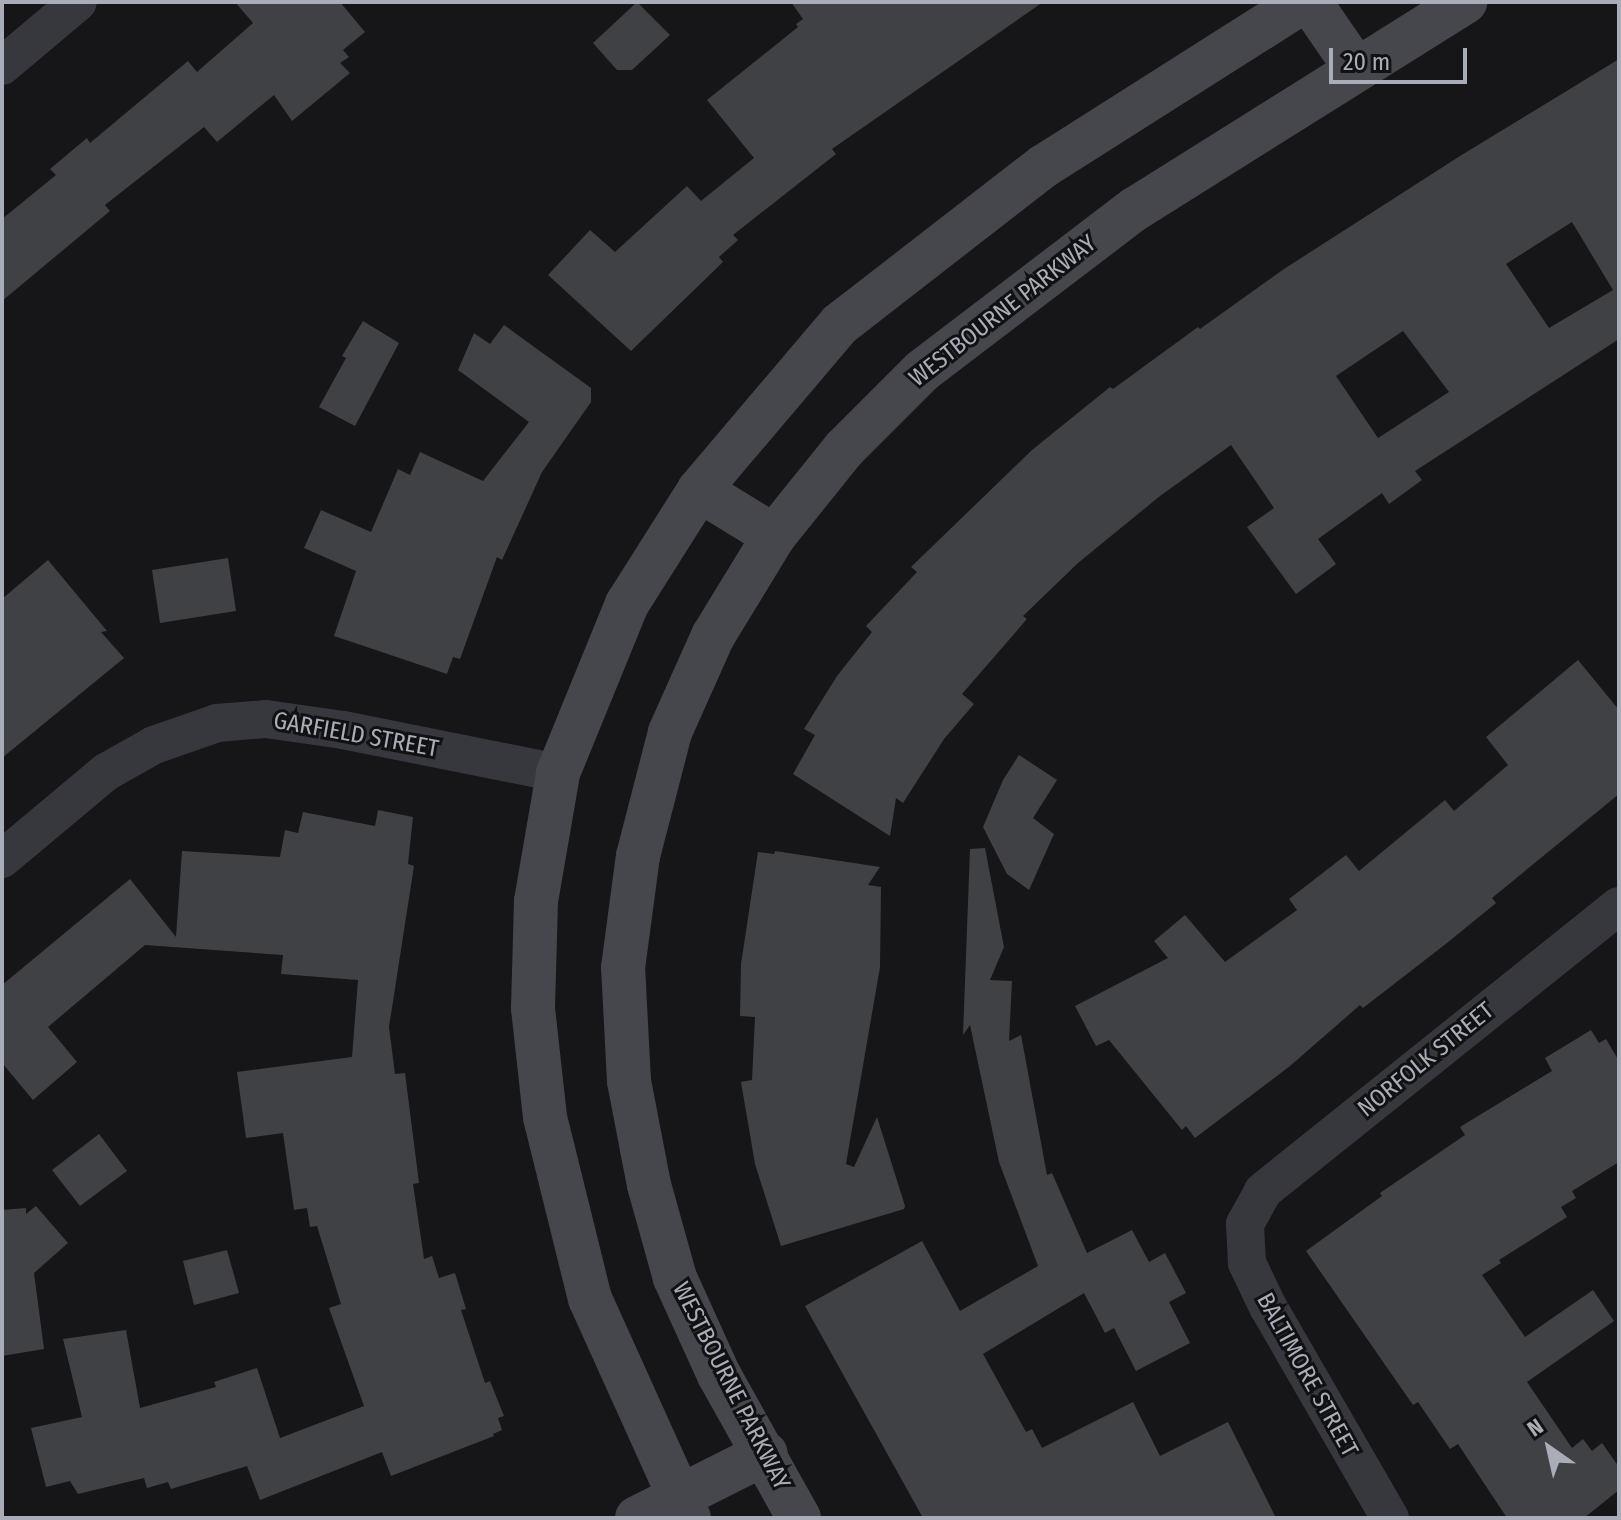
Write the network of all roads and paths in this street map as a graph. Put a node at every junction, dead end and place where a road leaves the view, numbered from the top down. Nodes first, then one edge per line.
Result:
1 (78, 2) edge
2 (1302, 2) edge
3 (1310, 2) edge
4 (1465, 2) edge
5 (2, 66) edge
6 (1356, 69) junction
7 (699, 490) junction
8 (774, 536) junction
9 (558, 773) junction
10 (2, 859) edge
11 (1617, 913) edge
12 (1245, 1224) joint
13 (766, 1453) junction
14 (684, 1508) edge
15 (637, 1518) edge
16 (799, 1518) edge
17 (1390, 1518) edge

1 - 5 street
2 - 7 main road
3 - 6 main road
4 - 6 main road, WESTBOURNE PARKWAY
6 - 8 main road, WESTBOURNE PARKWAY
7 - 8 main road
7 - 9 main road
8 - 13 main road, WESTBOURNE PARKWAY
9 - 10 street, GARFIELD STREET
9 - 14 main road
11 - 12 street, NORFOLK STREET
12 - 17 street, BALTIMORE STREET
13 - 14 main road
13 - 16 main road, WESTBOURNE PARKWAY
14 - 15 main road

